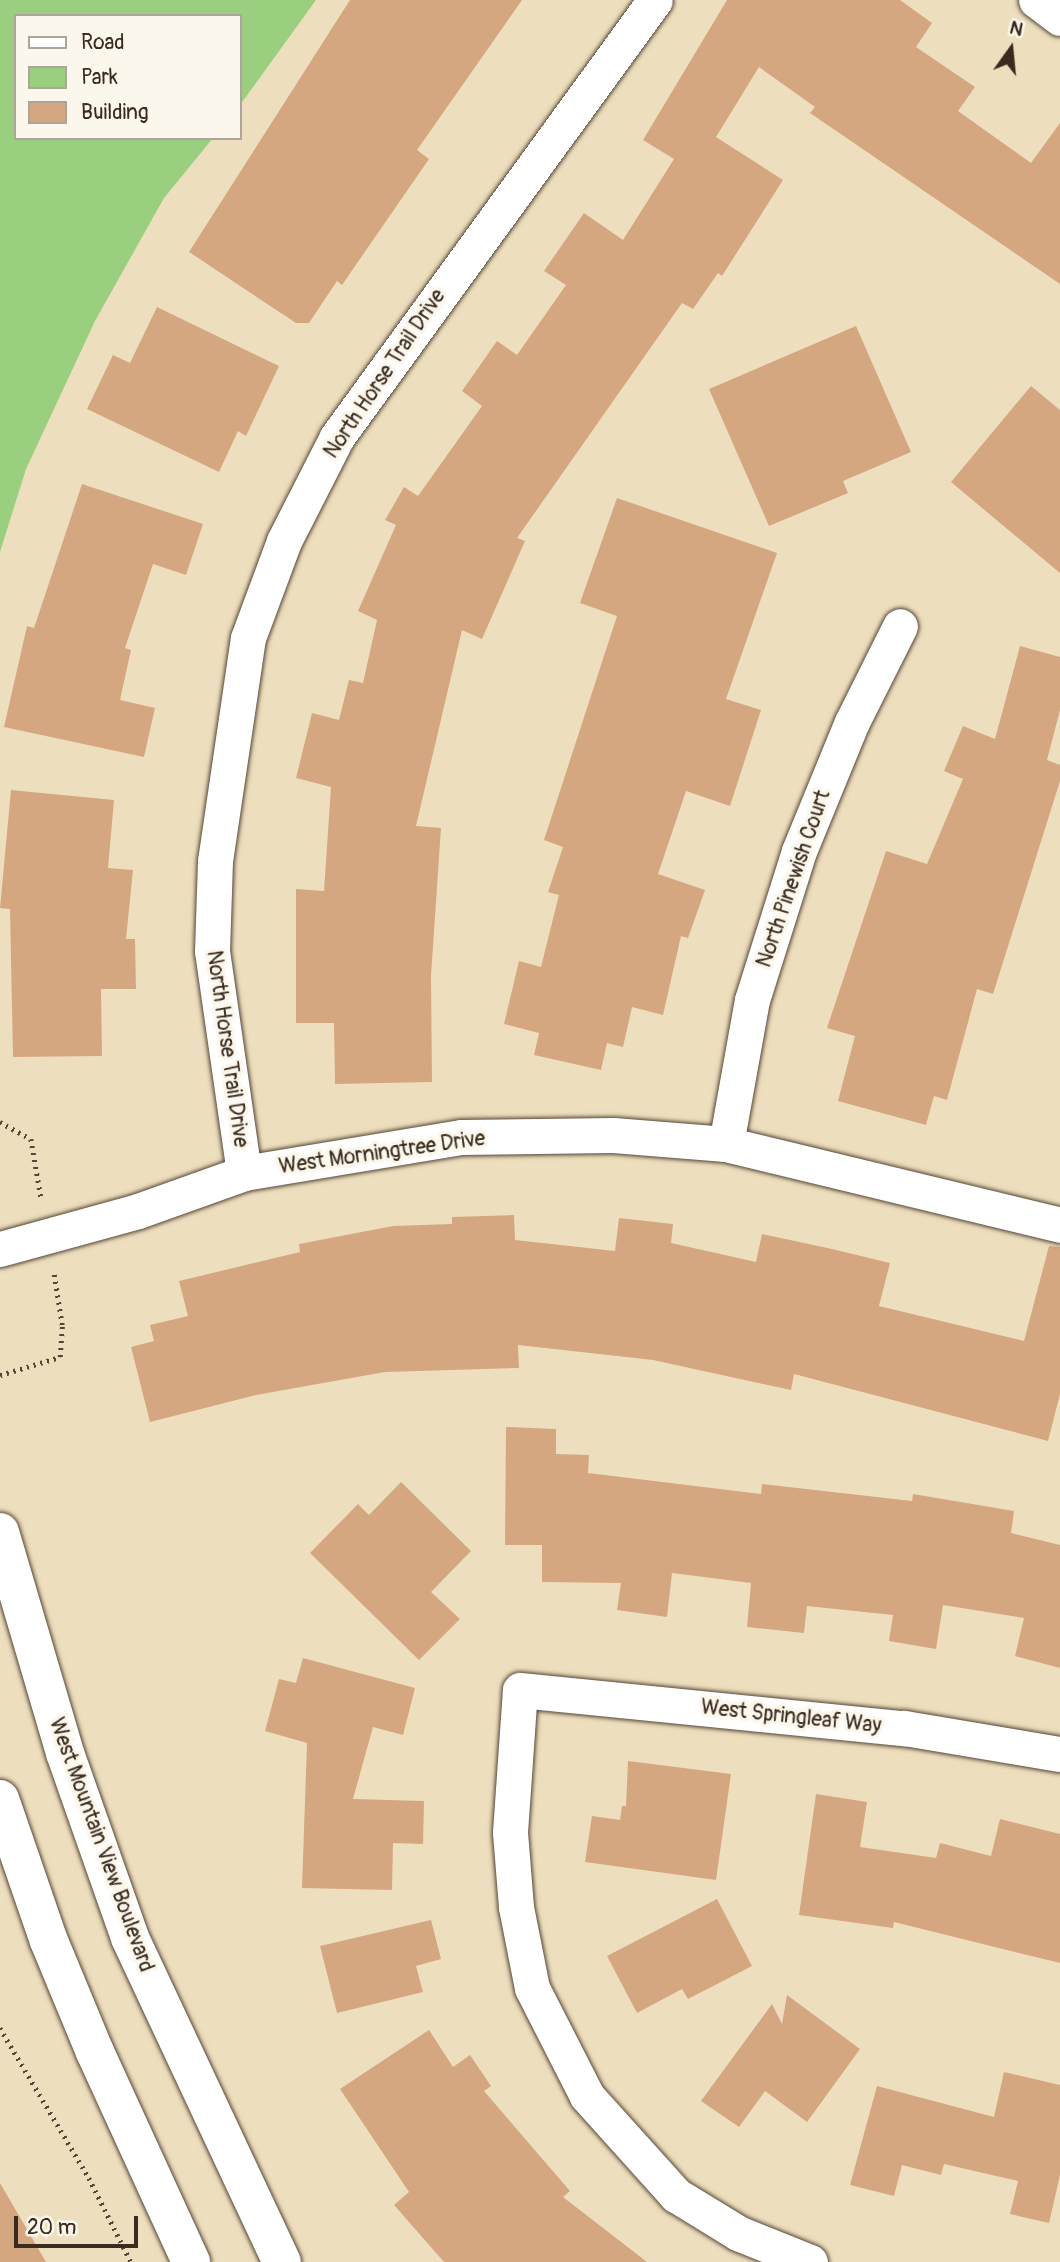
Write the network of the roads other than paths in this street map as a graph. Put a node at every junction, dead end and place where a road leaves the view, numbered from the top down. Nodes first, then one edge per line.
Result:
1 (655, 0) edge
2 (1036, 0) edge
3 (1060, 19) edge
4 (900, 626) dead end
5 (726, 1144) junction
6 (244, 1173) junction
7 (1060, 1225) edge
8 (0, 1249) edge
9 (0, 1532) edge
10 (1060, 1754) edge
11 (0, 1799) edge
12 (191, 2262) edge
13 (282, 2262) edge
14 (810, 2262) edge

1 - 6 street, North Horse Trail Drive
2 - 3 street
4 - 5 street, North Pinewish Court
5 - 6 street, West Morningtree Drive
5 - 7 street, West Morningtree Drive
6 - 8 street, West Morningtree Drive
9 - 13 street, West Mountain View Boulevard
10 - 14 street, West Springleaf Way
11 - 12 street

